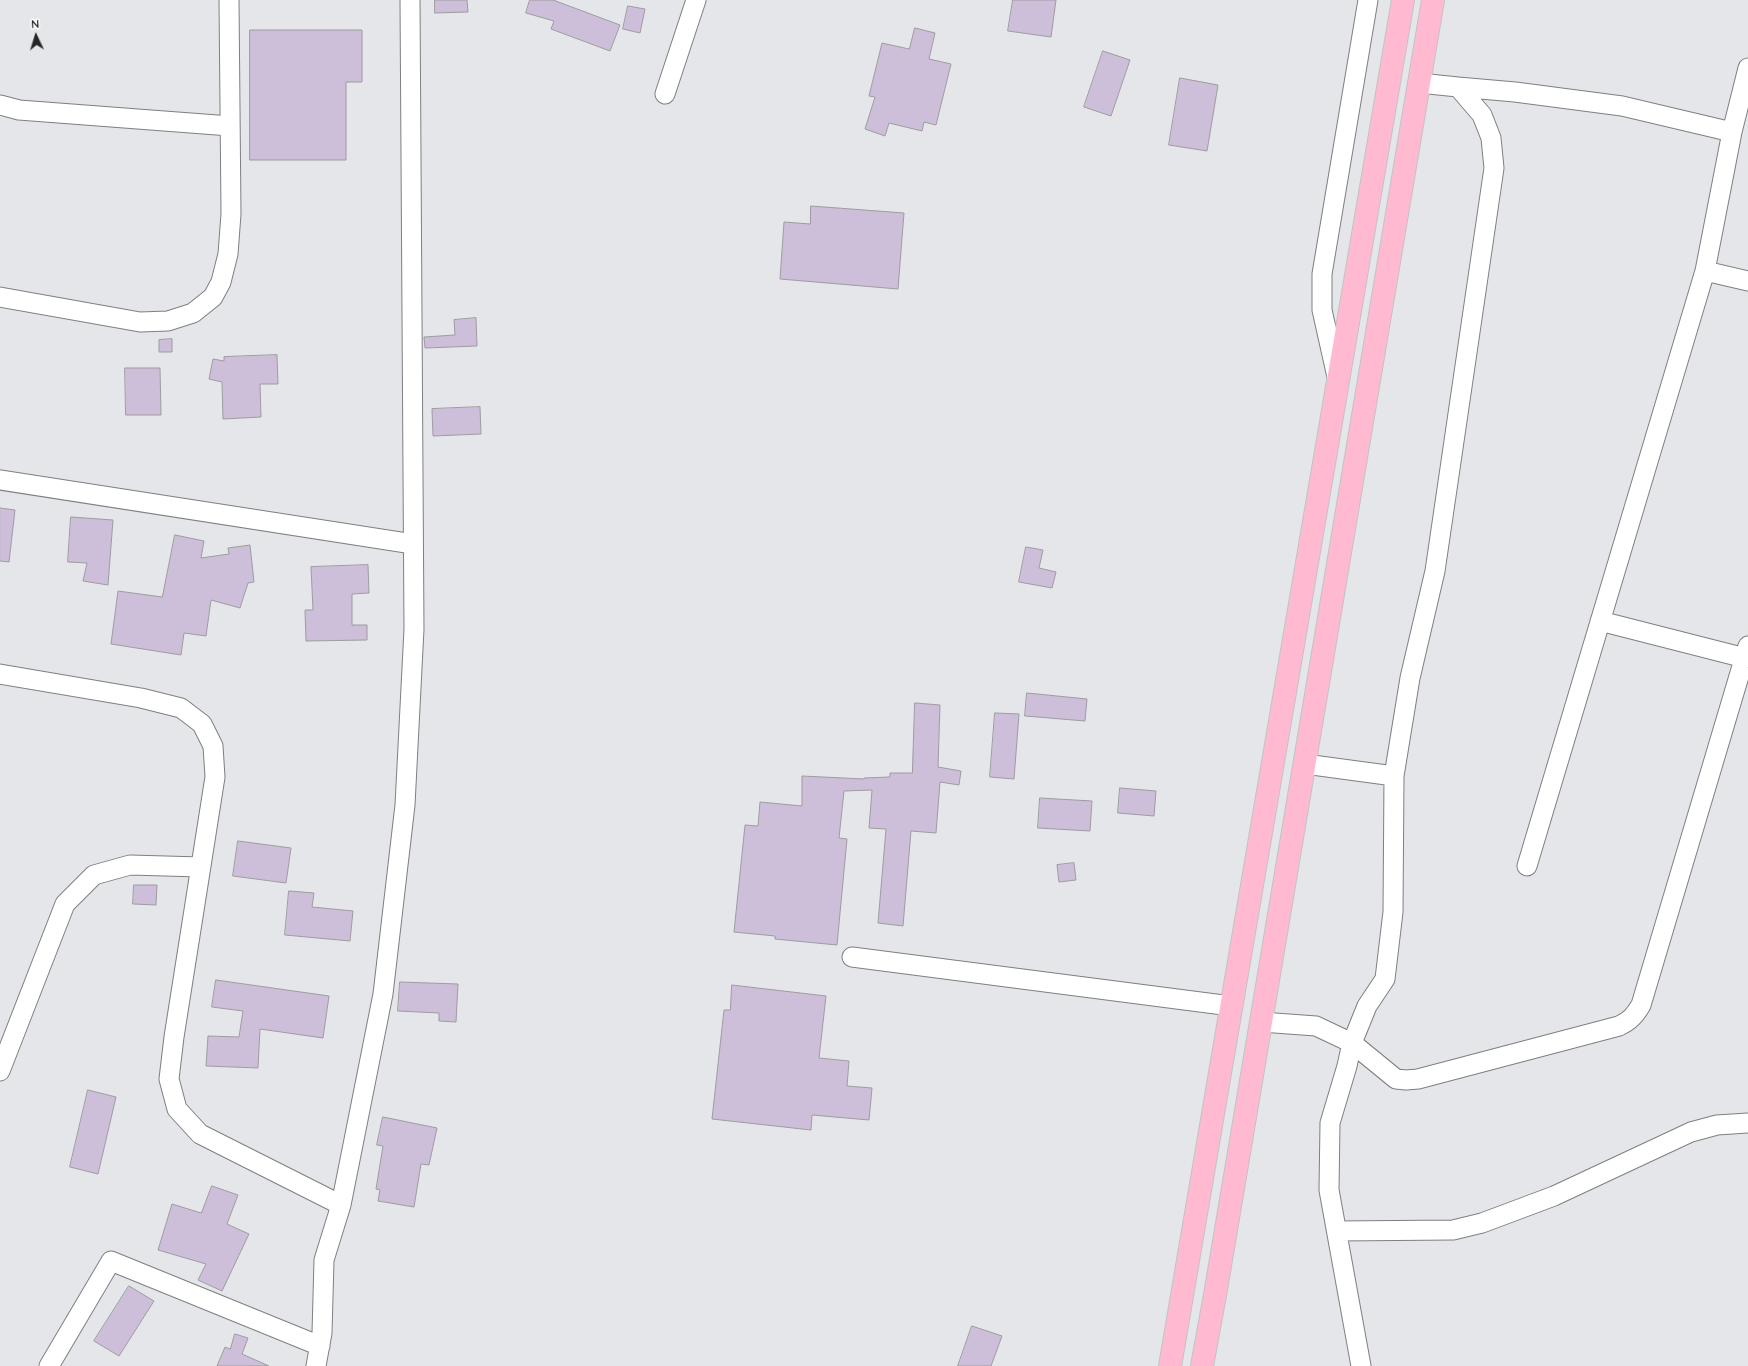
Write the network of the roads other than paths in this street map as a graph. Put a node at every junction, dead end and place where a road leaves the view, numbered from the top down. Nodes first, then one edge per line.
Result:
1 (229, 0) edge
2 (410, 0) edge
3 (696, 0) edge
4 (1368, 0) edge
5 (1403, 0) edge
6 (1433, 0) edge
7 (1748, 68) edge
8 (1419, 83) junction
9 (1458, 86) junction
10 (665, 94) dead end
11 (0, 105) edge
12 (230, 126) junction
13 (1732, 132) junction
14 (1705, 271) junction
15 (1748, 282) edge
16 (0, 297) edge
17 (1338, 380) junction
18 (0, 480) edge
19 (413, 544) junction
20 (1600, 621) junction
21 (1746, 652) edge
22 (0, 674) edge
23 (1305, 764) junction
24 (1394, 776) junction
25 (1527, 866) dead end
26 (201, 867) junction
27 (852, 957) dead end
28 (1232, 1006) junction
29 (1261, 1022) junction
30 (1352, 1042) junction
31 (0, 1071) edge
32 (1748, 1123) edge
33 (341, 1204) junction
34 (1337, 1231) junction
35 (320, 1346) junction
36 (49, 1366) edge
37 (316, 1366) edge
38 (1170, 1366) edge
39 (1202, 1366) edge
40 (1361, 1366) edge

1 - 12 street
2 - 19 street
3 - 10 street
4 - 17 street
5 - 17 main road
6 - 8 main road
7 - 13 street
8 - 9 street
8 - 23 main road
9 - 13 street
9 - 24 street
11 - 12 street
12 - 16 street
13 - 14 street
14 - 15 street
14 - 20 street
17 - 28 main road
18 - 19 street
19 - 33 street
20 - 21 street
20 - 25 street
21 - 30 street
22 - 26 street
23 - 24 street
23 - 29 main road
24 - 30 street
26 - 31 street
26 - 33 street
27 - 28 street
28 - 38 main road
29 - 30 street
29 - 39 main road
30 - 34 street
32 - 34 street
33 - 35 street
34 - 40 street
35 - 36 street
35 - 37 street

